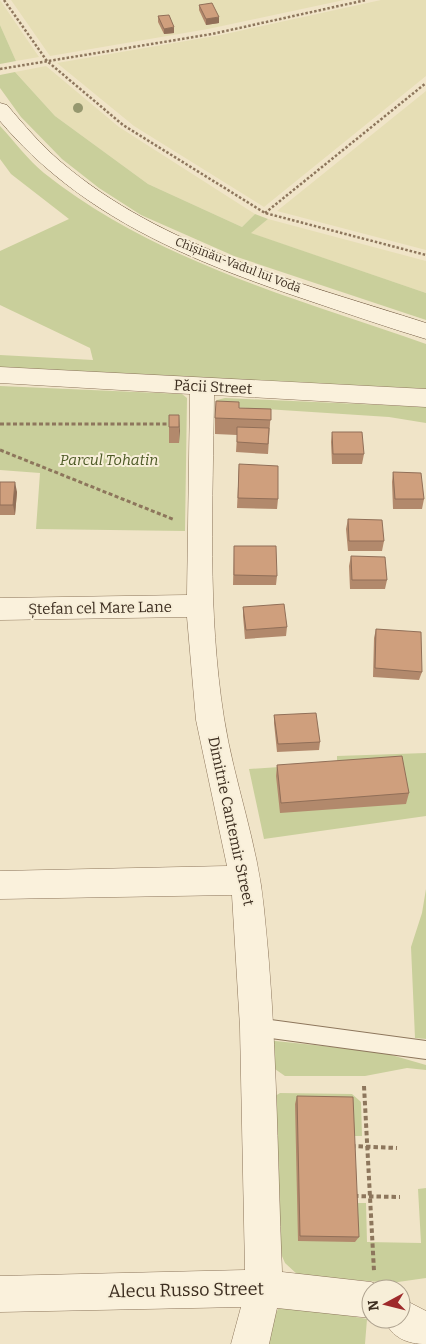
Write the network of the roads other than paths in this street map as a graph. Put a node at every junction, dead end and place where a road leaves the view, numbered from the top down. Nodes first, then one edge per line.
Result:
1 (0, 109) edge
2 (426, 331) edge
3 (0, 375) edge
4 (202, 386) junction
5 (426, 398) edge
6 (200, 606) junction
7 (0, 610) edge
8 (245, 880) junction
9 (0, 885) edge
10 (256, 1027) junction
11 (426, 1050) edge
12 (264, 1288) junction
13 (0, 1294) edge
14 (361, 1299) edge
15 (411, 1323) edge
16 (426, 1333) edge
17 (250, 1344) edge

1 - 2 street, Chișinău-Vadul lui Vodă
3 - 4 street, Păcii Street
4 - 5 street, Păcii Street
4 - 6 street, Dimitrie Cantemir Street
6 - 7 street, Ștefan cel Mare Lane
6 - 8 street, Dimitrie Cantemir Street
8 - 9 street
8 - 10 street, Dimitrie Cantemir Street
10 - 11 lane
10 - 12 street, Dimitrie Cantemir Street
12 - 13 street, Alecu Russo Street
12 - 14 street, Alecu Russo Street
12 - 17 street, Dimitrie Cantemir Street
15 - 16 street

